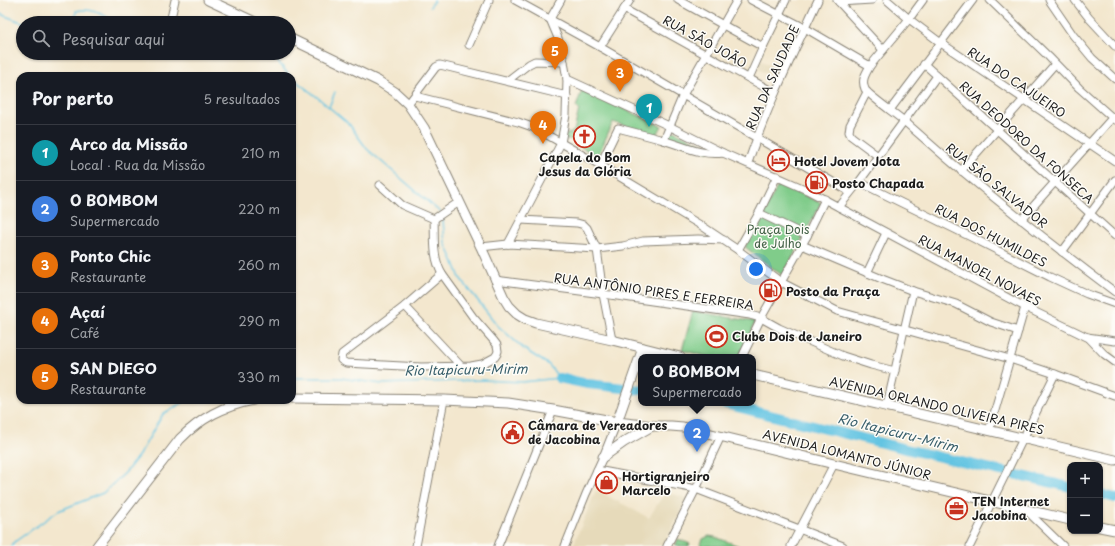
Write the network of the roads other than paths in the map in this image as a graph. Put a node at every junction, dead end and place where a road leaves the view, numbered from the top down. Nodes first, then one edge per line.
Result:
1 (175, 0) edge
2 (208, 0) edge
3 (489, 0) edge
4 (515, 0) edge
5 (561, 0) edge
6 (630, 0) edge
7 (678, 0) edge
8 (737, 0) edge
9 (751, 0) edge
10 (786, 0) edge
11 (818, 0) edge
12 (872, 0) edge
13 (886, 0) edge
14 (923, 0) edge
15 (974, 0) edge
16 (990, 0) edge
17 (1049, 0) edge
18 (1075, 0) edge
19 (838, 1) edge
20 (624, 9) junction
21 (778, 15) junction
22 (171, 16) edge
23 (243, 16) edge
24 (550, 19) junction
25 (909, 19) junction
26 (722, 25) junction
27 (805, 28) junction
28 (296, 41) edge
29 (941, 43) junction
30 (469, 45) dead end
31 (1115, 46) edge
32 (600, 47) junction
33 (763, 47) junction
34 (882, 50) junction
35 (706, 54) junction
36 (564, 62) junction
37 (924, 64) junction
38 (1055, 64) junction
39 (870, 66) junction
40 (937, 76) junction
41 (749, 78) junction
42 (567, 79) junction
43 (1115, 79) edge
44 (507, 81) junction
45 (867, 92) junction
46 (775, 93) junction
47 (683, 95) junction
48 (415, 96) junction
49 (567, 96) junction
50 (1024, 99) junction
51 (408, 104) junction
52 (890, 110) junction
53 (1114, 119) edge
54 (904, 120) junction
55 (669, 126) junction
56 (998, 130) junction
57 (757, 138) junction
58 (664, 140) junction
59 (561, 143) junction
60 (1089, 144) junction
61 (723, 153) junction
62 (878, 156) junction
63 (1115, 162) edge
64 (748, 163) junction
65 (600, 165) junction
66 (961, 171) junction
67 (777, 176) junction
68 (1115, 180) edge
69 (859, 182) junction
70 (1055, 182) junction
71 (380, 185) dead end
72 (850, 192) junction
73 (825, 199) junction
74 (459, 202) junction
75 (839, 207) junction
76 (759, 213) junction
77 (1090, 214) junction
78 (438, 216) junction
79 (521, 220) junction
80 (1021, 220) junction
81 (702, 226) junction
82 (886, 233) junction
83 (807, 236) junction
84 (1115, 236) edge
85 (698, 239) junction
86 (725, 240) junction
87 (508, 244) junction
88 (802, 245) junction
89 (481, 247) junction
90 (597, 249) junction
91 (738, 250) junction
92 (1062, 252) junction
93 (867, 273) junction
94 (442, 274) junction
95 (495, 280) junction
96 (781, 282) junction
97 (913, 291) junction
98 (1115, 292) edge
99 (603, 294) junction
100 (1115, 304) edge
101 (405, 306) junction
102 (1025, 307) junction
103 (761, 318) junction
104 (905, 330) junction
105 (1018, 331) junction
106 (1088, 337) junction
107 (612, 340) junction
108 (1115, 341) edge
109 (642, 353) edge
110 (743, 354) edge
111 (1010, 359) junction
112 (1115, 362) edge
113 (638, 364) edge
114 (460, 365) junction
115 (895, 371) junction
116 (1055, 374) junction
117 (756, 376) edge
118 (1115, 396) edge
119 (296, 398) edge
120 (444, 400) junction
121 (237, 404) edge
122 (887, 405) junction
123 (553, 410) junction
124 (618, 418) junction
125 (652, 426) junction
126 (990, 431) junction
127 (721, 436) junction
128 (1022, 442) junction
129 (603, 457) junction
130 (1115, 460) edge
131 (834, 464) junction
132 (597, 470) junction
133 (696, 489) junction
134 (994, 498) junction
135 (1026, 510) junction
136 (1067, 519) edge
137 (1103, 528) edge
138 (800, 529) junction
139 (1115, 530) edge
140 (97, 546) edge
141 (416, 546) edge
142 (498, 546) edge
143 (565, 546) edge
144 (667, 546) edge
145 (791, 546) edge
146 (843, 546) edge
147 (970, 546) edge
148 (1062, 546) edge

1 - 22 street
2 - 23 main road
3 - 30 street
4 - 24 street
5 - 24 street
6 - 20 street
7 - 26 street
8 - 26 street
9 - 21 street
10 - 21 street
11 - 27 street, RUA DA SAUDADE
12 - 19 street
13 - 25 street, RUA DO CAJUEIRO
14 - 25 street
15 - 29 street
16 - 38 street
17 - 43 street
18 - 31 street
19 - 34 street
20 - 32 street
20 - 35 street, RUA SÃO JOÃO
21 - 27 street
21 - 33 street
24 - 32 street
24 - 36 street
25 - 29 street, RUA DO CAJUEIRO
25 - 34 street
26 - 33 street
26 - 35 street
27 - 39 street
27 - 46 street, RUA DA SAUDADE
28 - 51 main road
29 - 37 street
29 - 50 street, RUA DO CAJUEIRO
32 - 47 street
33 - 41 street
34 - 39 street
35 - 41 street, RUA SÃO JOÃO
35 - 47 street
36 - 42 street
36 - 44 street
37 - 40 street, RUA DEODORO DA FONSECA
37 - 52 street
38 - 50 street
38 - 53 street
39 - 45 street
40 - 54 street
40 - 56 street, RUA DEODORO DA FONSECA
41 - 46 street, RUA SÃO JOÃO
42 - 49 street
42 - 55 street
44 - 48 street
44 - 49 street
45 - 52 street, RUA SÃO SALVADOR
45 - 62 street
46 - 57 street, RUA DA SAUDADE
47 - 55 street
47 - 57 street
48 - 51 street
48 - 59 street
49 - 59 street
50 - 56 street
50 - 60 street, RUA DO CAJUEIRO
51 - 74 main road
52 - 54 street, RUA SÃO SALVADOR
53 - 60 street
54 - 62 street
54 - 66 street, RUA SÃO SALVADOR
55 - 58 street
55 - 61 street
56 - 66 street
56 - 70 street, RUA DEODORO DA FONSECA
57 - 64 street, RUA DA SAUDADE
57 - 72 street
58 - 61 street
58 - 65 street
59 - 65 street
59 - 79 street
60 - 63 street, RUA DO CAJUEIRO
60 - 70 street
61 - 64 street
62 - 69 street
64 - 67 street
65 - 81 street
66 - 80 street, RUA SÃO SALVADOR
67 - 73 street
67 - 76 street
68 - 77 street
69 - 72 street
69 - 100 street, RUA DOS HUMILDES
70 - 77 street, RUA DEODORO DA FONSECA
70 - 80 street
71 - 78 street
72 - 75 street
73 - 75 street
73 - 83 street
74 - 78 street
74 - 89 main road
75 - 82 street, RUA MANOEL NOVAES
76 - 83 street
76 - 91 street
77 - 84 street, RUA DEODORO DA FONSECA
77 - 92 street
78 - 94 street
79 - 87 street
79 - 90 street
80 - 92 street, RUA SÃO SALVADOR
81 - 85 street
81 - 86 street
82 - 93 street
82 - 102 street, RUA MANOEL NOVAES
83 - 88 street
85 - 86 street
85 - 90 street
86 - 91 street
87 - 89 street
87 - 90 street
88 - 93 street
88 - 96 street
89 - 95 main road
90 - 99 street
91 - 96 street
92 - 98 street, RUA SÃO SALVADOR
93 - 97 street
94 - 101 street
94 - 114 street
95 - 99 street, RUA ANTÔNIO PIRES E FERREIRA
95 - 107 main road
96 - 103 street
96 - 104 street
97 - 104 street
97 - 105 street
99 - 103 street, RUA ANTÔNIO PIRES E FERREIRA
99 - 107 street
101 - 114 street
101 - 114 street
102 - 105 street
102 - 106 street, RUA MANOEL NOVAES
103 - 110 street
103 - 115 street, RUA ANTÔNIO PIRES E FERREIRA
104 - 111 street
104 - 115 street
105 - 111 street
106 - 108 street, RUA MANOEL NOVAES
106 - 112 street
107 - 109 main road
111 - 116 street
111 - 126 street
113 - 124 main road
115 - 122 street
116 - 118 street
116 - 128 street
117 - 122 main road, AVENIDA ORLANDO OLIVEIRA PIRES
119 - 120 main road, AVENIDA LOMANTO JÚNIOR
120 - 123 main road, AVENIDA LOMANTO JÚNIOR
120 - 141 street
121 - 140 main road
122 - 126 main road, AVENIDA ORLANDO OLIVEIRA PIRES
123 - 124 main road, AVENIDA LOMANTO JÚNIOR
123 - 142 street
124 - 125 main road, AVENIDA LOMANTO JÚNIOR
124 - 129 street
125 - 127 main road, AVENIDA LOMANTO JÚNIOR
125 - 129 main road
126 - 128 main road, AVENIDA ORLANDO OLIVEIRA PIRES
127 - 131 main road, AVENIDA LOMANTO JÚNIOR
127 - 133 street
128 - 130 main road, AVENIDA ORLANDO OLIVEIRA PIRES
128 - 134 street
129 - 132 street
131 - 134 main road, AVENIDA LOMANTO JÚNIOR
131 - 138 street
132 - 133 street
132 - 143 street
133 - 138 street
133 - 144 street
134 - 135 main road, AVENIDA LOMANTO JÚNIOR
134 - 147 street
135 - 136 main road, AVENIDA LOMANTO JÚNIOR
135 - 148 street
137 - 139 main road
138 - 145 street
138 - 146 street

